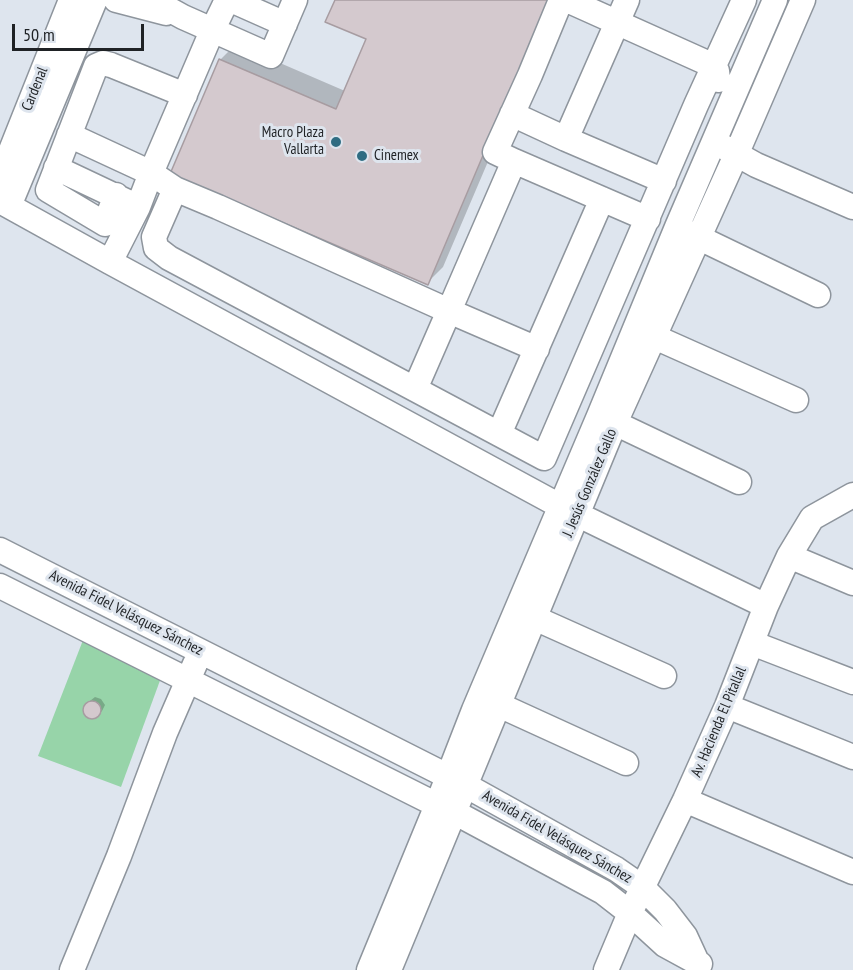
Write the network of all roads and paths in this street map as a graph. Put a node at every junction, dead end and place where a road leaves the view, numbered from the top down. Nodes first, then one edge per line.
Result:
1 (71, 0) edge
2 (95, 0) edge
3 (116, 0) edge
4 (152, 0) edge
5 (229, 0) edge
6 (295, 0) edge
7 (561, 0) edge
8 (567, 0) edge
9 (627, 0) edge
10 (744, 0) edge
11 (775, 0) edge
12 (803, 0) edge
13 (183, 17) junction
14 (617, 23) junction
15 (285, 24) junction
16 (212, 31) junction
17 (714, 66) junction
18 (185, 95) junction
19 (512, 114) junction
20 (69, 135) junction
21 (566, 139) junction
22 (7, 140) edge
23 (715, 141) junction
24 (736, 155) junction
25 (514, 161) junction
26 (151, 173) junction
27 (0, 178) edge
28 (664, 181) junction
29 (174, 189) junction
30 (602, 199) junction
31 (5, 204) edge
32 (138, 207) junction
33 (853, 207) edge
34 (648, 219) junction
35 (688, 232) junction
36 (110, 262) junction
37 (818, 295) dead end
38 (449, 311) junction
39 (645, 332) junction
40 (537, 349) junction
41 (414, 389) junction
42 (796, 400) dead end
43 (607, 420) junction
44 (499, 434) junction
45 (739, 482) dead end
46 (853, 495) edge
47 (569, 510) junction
48 (0, 550) edge
49 (789, 556) junction
50 (853, 583) edge
51 (0, 586) edge
52 (766, 606) junction
53 (525, 614) junction
54 (752, 643) junction
55 (200, 651) junction
56 (664, 676) dead end
57 (188, 679) junction
58 (853, 682) edge
59 (499, 705) junction
60 (727, 706) junction
61 (853, 757) edge
62 (626, 764) dead end
63 (456, 781) junction
64 (685, 800) junction
65 (446, 808) junction
66 (853, 872) edge
67 (642, 887) junction
68 (630, 913) junction
69 (702, 966) edge
70 (377, 969) edge
71 (72, 970) edge
72 (606, 970) edge

1 - 22 street, Cardenal
2 - 31 street
3 - 13 street
4 - 13 street
5 - 15 street
5 - 16 street
6 - 15 street
7 - 19 street
8 - 14 street
9 - 14 street
10 - 17 street
11 - 23 street, J. Jesús González Gallo
12 - 24 street, J. Jesús González Gallo
13 - 16 street
14 - 17 street
14 - 21 street
15 - 16 street
16 - 18 street
17 - 23 street
17 - 28 street
18 - 20 street
18 - 26 street
19 - 21 street
19 - 25 street
20 - 26 street
20 - 32 street
21 - 28 street
22 - 27 street, Cardenal
23 - 24 street
23 - 35 street, J. Jesús González Gallo
24 - 33 street
24 - 35 street, J. Jesús González Gallo
25 - 30 street
25 - 38 street
26 - 29 street
26 - 32 street
28 - 34 street
29 - 38 street
29 - 41 street
30 - 34 street
30 - 40 street
31 - 36 street
32 - 36 street
34 - 44 street
35 - 37 street
35 - 39 street, J. Jesús González Gallo
36 - 47 street
38 - 40 street
38 - 41 street
39 - 42 street
39 - 43 street, J. Jesús González Gallo
40 - 44 street
41 - 44 street
43 - 45 street
43 - 47 street, J. Jesús González Gallo
46 - 49 street, Av. Hacienda El Pitallal
47 - 52 street
47 - 53 street, J. Jesús González Gallo
48 - 55 street, Avenida Fidel Velásquez Sánchez
49 - 50 street
49 - 52 street, Av. Hacienda El Pitallal
51 - 57 street, Avenida Fidel Velásquez Sánchez
52 - 54 street, Av. Hacienda El Pitallal
53 - 56 street
53 - 59 street, J. Jesús González Gallo
53 - 63 street, J. Jesús González Gallo
54 - 58 street
54 - 60 street, Av. Hacienda El Pitallal
55 - 57 street
55 - 63 street, Avenida Fidel Velásquez Sánchez
57 - 65 street, Avenida Fidel Velásquez Sánchez
57 - 71 street
59 - 62 street
59 - 63 street, J. Jesús González Gallo
60 - 61 street
60 - 64 street, Av. Hacienda El Pitallal
63 - 65 street, J. Jesús González Gallo
63 - 67 street, Avenida Fidel Velásquez Sánchez
64 - 66 street
64 - 67 street, Av. Hacienda El Pitallal
65 - 68 street, Avenida Fidel Velásquez Sánchez
65 - 70 street, J. Jesús González Gallo
67 - 68 street, Av. Hacienda El Pitallal
67 - 69 street, Avenida Fidel Velásquez Sánchez
68 - 69 street, Avenida Fidel Velásquez Sánchez
68 - 72 street, Av. Hacienda El Pitallal

